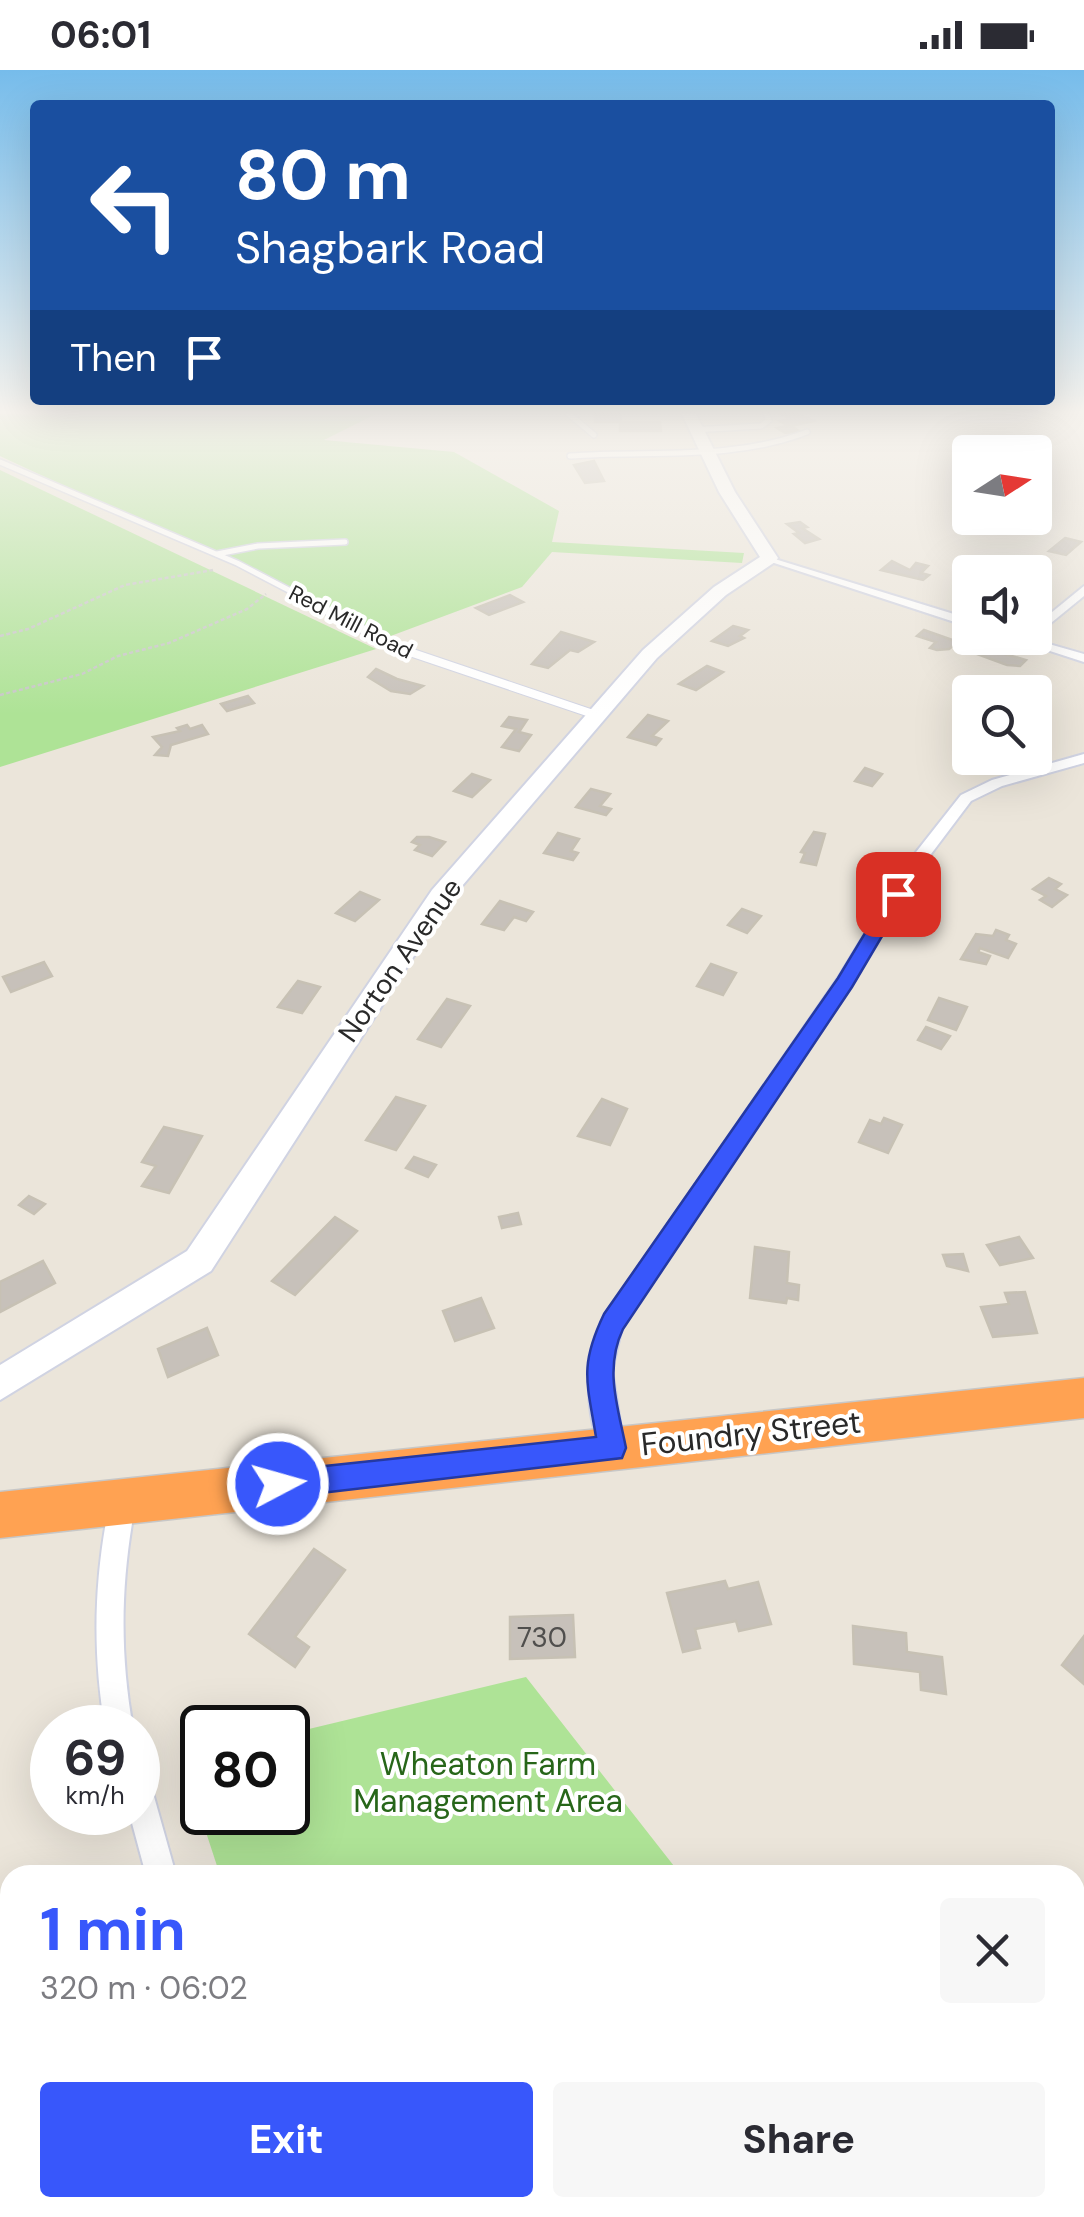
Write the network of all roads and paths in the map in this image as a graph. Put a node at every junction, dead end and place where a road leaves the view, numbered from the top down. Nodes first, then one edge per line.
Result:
1 (123, 514) edge
2 (744, 514) edge
3 (345, 542) dead end
4 (216, 554) junction
5 (769, 558) junction
6 (238, 564) junction
7 (276, 583) junction
8 (1084, 590) edge
9 (1052, 616) edge
10 (952, 617) edge
11 (0, 636) edge
12 (1052, 646) edge
13 (1084, 658) edge
14 (0, 695) edge
15 (598, 716) junction
16 (1084, 758) edge
17 (0, 1384) edge
18 (1084, 1398) edge
19 (612, 1448) junction
20 (123, 1501) junction
21 (0, 1515) edge
22 (115, 1705) edge
23 (150, 1835) edge
24 (159, 1865) edge

1 - 4 lane, Red Mill Road
2 - 5 street
3 - 4 lane
4 - 6 lane, Red Mill Road
5 - 10 street
5 - 15 street, Norton Avenue
6 - 7 lane, Red Mill Road
6 - 11 path
7 - 14 path
7 - 15 lane, Red Mill Road
8 - 9 street
12 - 13 street
15 - 17 street, Norton Avenue
16 - 19 street
18 - 19 highway, Foundry Street
19 - 20 highway, Foundry Street
20 - 21 highway, Foundry Street
20 - 22 street
23 - 24 street

